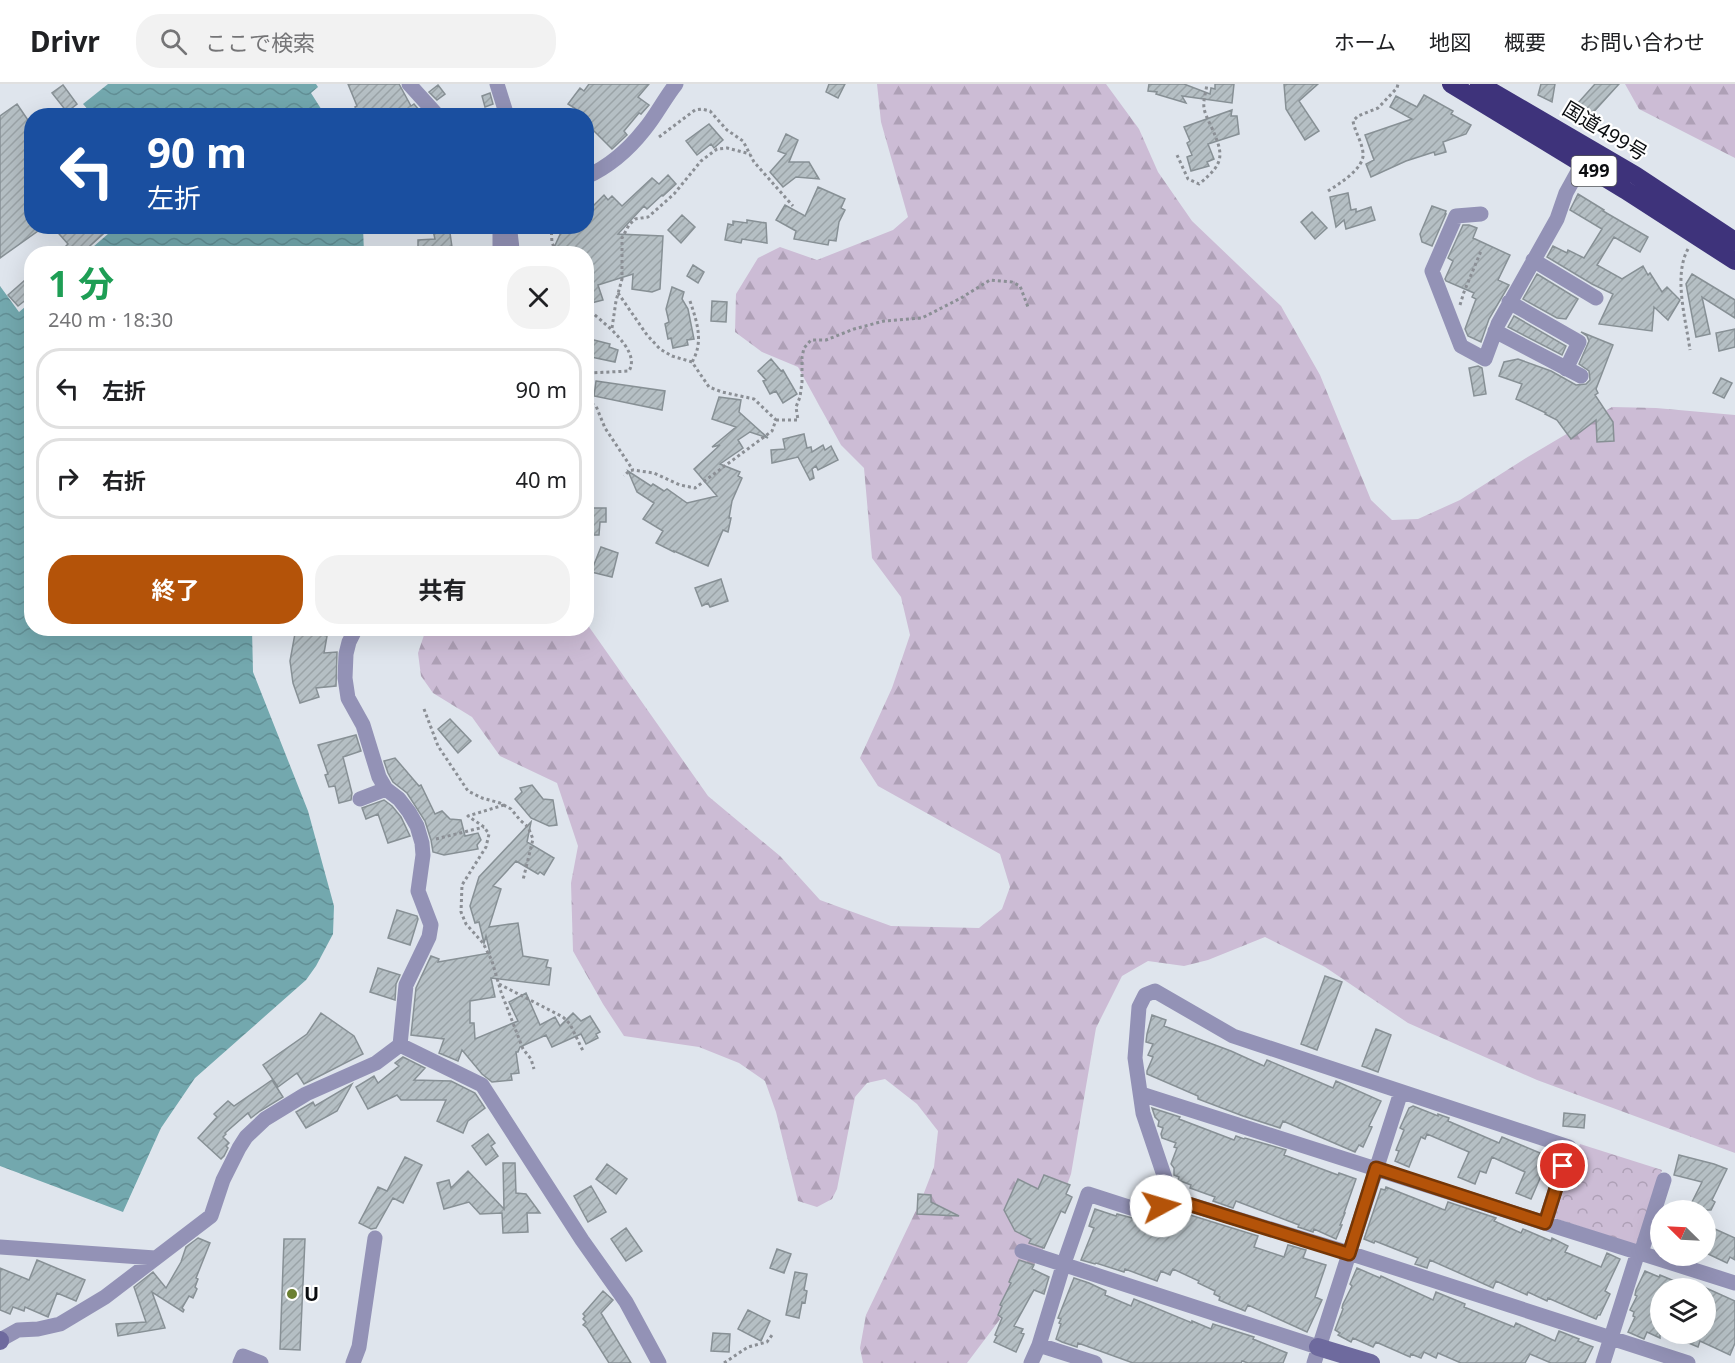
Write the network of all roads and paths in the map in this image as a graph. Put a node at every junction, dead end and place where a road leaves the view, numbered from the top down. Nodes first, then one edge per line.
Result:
1 (409, 84) edge
2 (497, 84) edge
3 (676, 84) edge
4 (1207, 84) edge
5 (1398, 84) edge
6 (1451, 84) edge
7 (1479, 84) edge
8 (431, 108) edge
9 (504, 108) edge
10 (653, 141) dead end
11 (750, 154) junction
12 (1177, 155) dead end
13 (1582, 164) junction
14 (594, 172) edge
15 (1328, 191) dead end
16 (794, 206) dead end
17 (1481, 214) dead end
18 (1695, 235) junction
19 (1735, 241) edge
20 (1481, 251) dead end
21 (1533, 260) junction
22 (1735, 261) edge
23 (618, 293) junction
24 (1596, 298) dead end
25 (690, 301) dead end
26 (1509, 302) junction
27 (1028, 307) dead end
28 (594, 313) edge
29 (1452, 323) junction
30 (612, 328) junction
31 (1495, 331) junction
32 (1690, 350) dead end
33 (692, 362) junction
34 (1566, 369) junction
35 (594, 373) edge
36 (1581, 376) dead end
37 (594, 405) edge
38 (776, 420) junction
39 (633, 470) junction
40 (624, 476) dead end
41 (352, 636) edge
42 (424, 709) dead end
43 (386, 789) junction
44 (360, 799) dead end
45 (504, 805) junction
46 (484, 828) junction
47 (422, 843) junction
48 (523, 880) dead end
49 (499, 984) junction
50 (400, 1045) junction
51 (583, 1051) dead end
52 (534, 1069) dead end
53 (1401, 1092) junction
54 (1141, 1094) junction
55 (1376, 1168) junction
56 (1664, 1180) dead end
57 (1172, 1199) junction
58 (1545, 1223) junction
59 (375, 1238) dead end
60 (0, 1247) edge
61 (1022, 1251) dead end
62 (1640, 1252) junction
63 (1349, 1254) junction
64 (155, 1258) junction
65 (1063, 1266) junction
66 (1735, 1283) edge
67 (772, 1335) dead end
68 (1611, 1338) junction
69 (0, 1341) edge
70 (1039, 1344) junction
71 (1316, 1355) edge
72 (240, 1363) edge
73 (261, 1363) edge
74 (353, 1363) edge
75 (659, 1363) edge
76 (724, 1363) edge
77 (1031, 1363) edge
78 (1095, 1363) edge
79 (1371, 1363) edge
80 (1604, 1363) edge
81 (1688, 1363) edge

1 - 8 street
2 - 9 street
3 - 14 street
4 - 12 path
5 - 15 path
6 - 13 highway, 国道499号 / 499
7 - 19 highway, 国道499号 / 499
10 - 11 path
11 - 16 path
11 - 23 path
13 - 18 highway, 国道499号 / 499
13 - 21 street
17 - 29 street
18 - 22 highway, 国道499号 / 499
18 - 32 path
20 - 29 path
21 - 24 street
21 - 26 street
23 - 30 path
23 - 33 path
25 - 33 path
26 - 31 street
26 - 34 street
27 - 38 path
28 - 30 path
29 - 31 street
30 - 35 path
31 - 34 street
33 - 38 path
34 - 36 street
37 - 39 path
38 - 39 path
39 - 40 path
41 - 43 street
42 - 45 path
43 - 44 street
43 - 47 street
45 - 46 path
45 - 48 path
46 - 47 path
46 - 49 path
47 - 50 street
49 - 51 path
49 - 52 path
50 - 64 street
50 - 75 street
53 - 54 street
53 - 55 street
53 - 58 street
54 - 55 street
54 - 57 street
55 - 58 street
55 - 63 street
56 - 62 street
57 - 63 street
57 - 65 street
58 - 62 street
59 - 74 street
60 - 64 street
61 - 65 street
62 - 66 street
62 - 68 street
63 - 68 street
63 - 71 street
64 - 69 street
65 - 70 street
65 - 71 street
67 - 76 path
68 - 80 street
68 - 81 street
70 - 77 street
70 - 78 street
71 - 79 street
72 - 73 street

